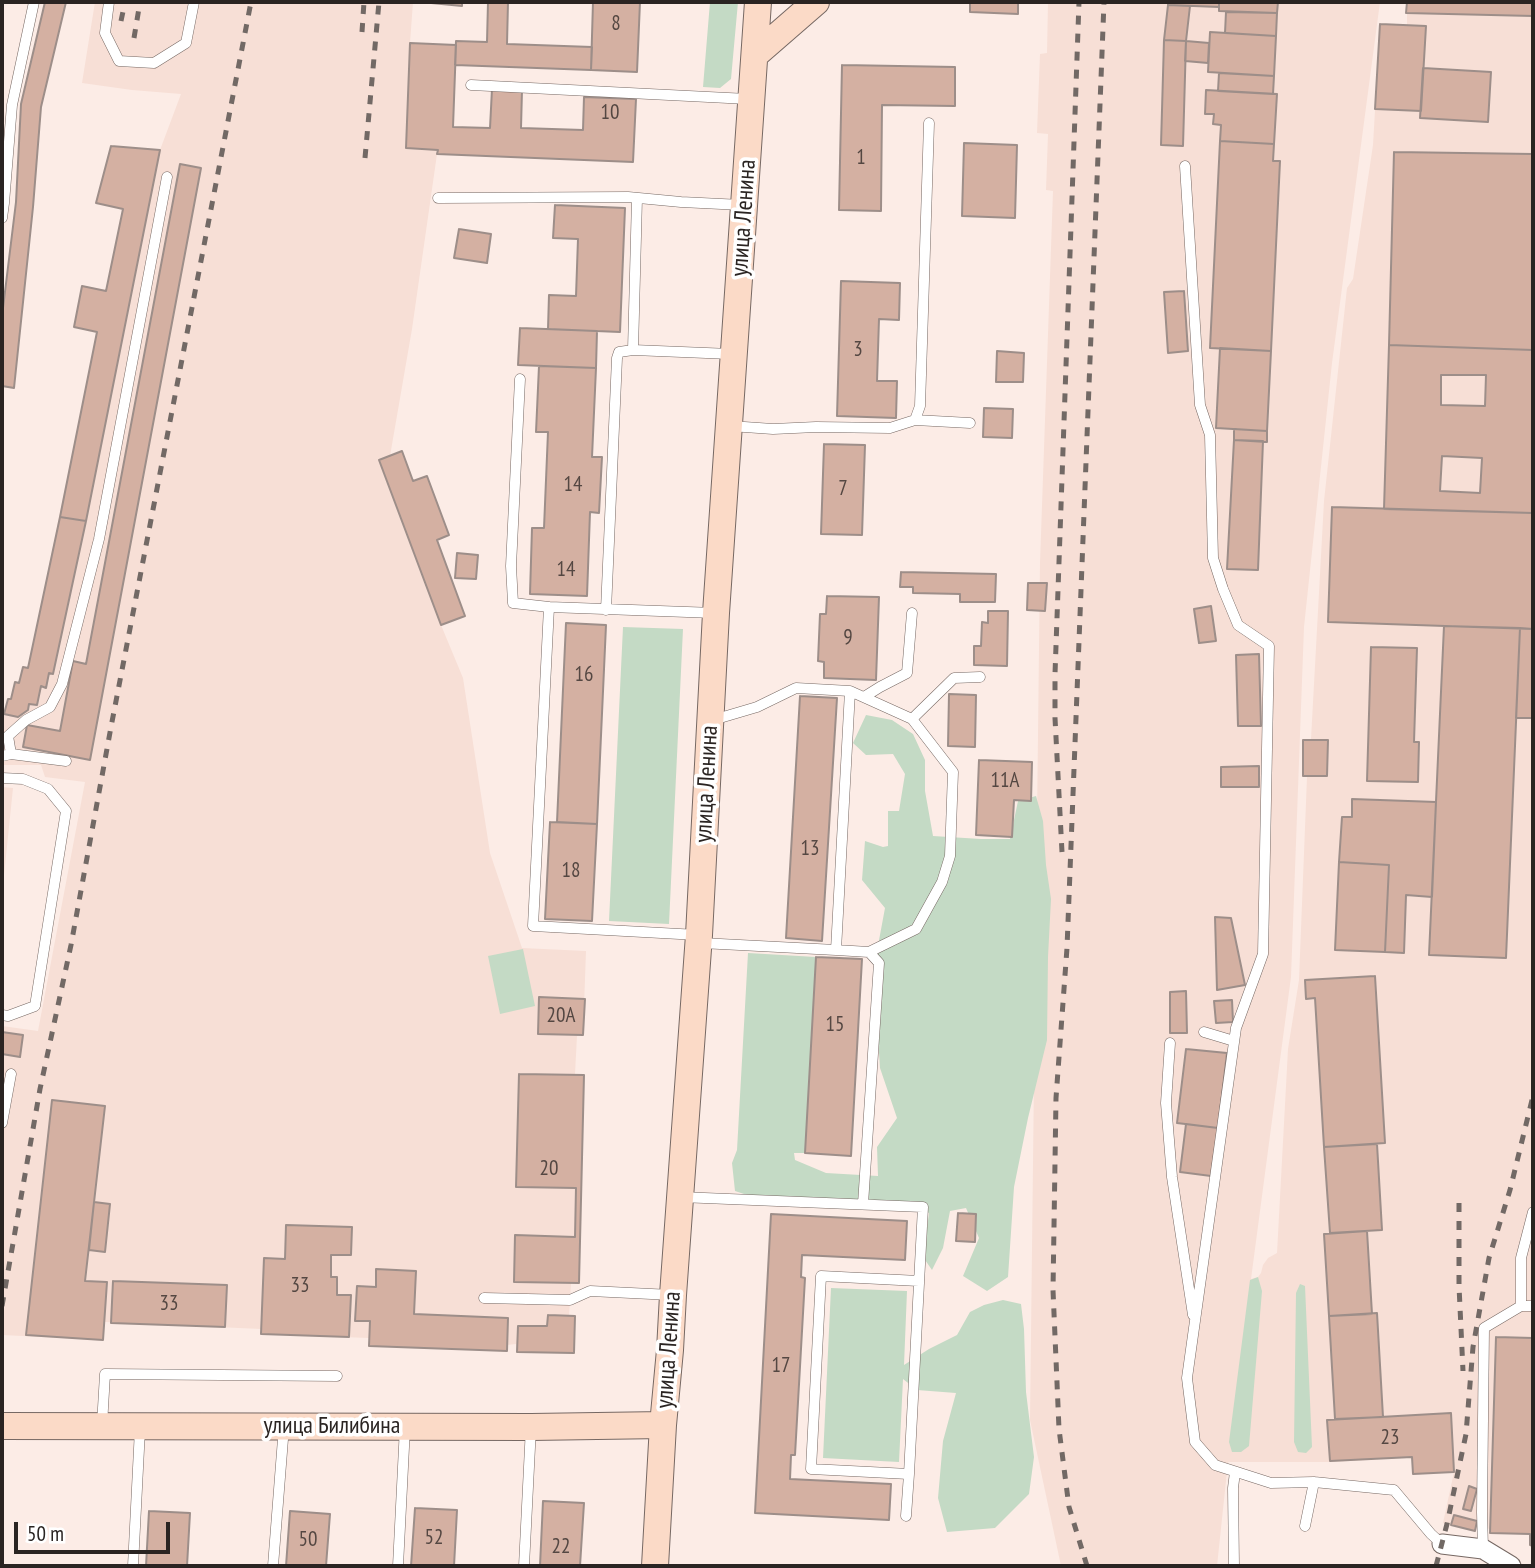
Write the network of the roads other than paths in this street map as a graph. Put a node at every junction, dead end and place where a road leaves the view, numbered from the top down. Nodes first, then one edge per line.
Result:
1 (34, 2) edge
2 (109, 2) edge
3 (194, 2) edge
4 (758, 2) edge
5 (816, 2) edge
6 (755, 55) junction
7 (471, 85) dead end
8 (752, 99) junction
9 (929, 123) dead end
10 (1185, 166) dead end
11 (167, 177) dead end
12 (438, 198) dead end
13 (637, 198) junction
14 (3, 202) edge
15 (745, 205) junction
16 (2, 218) edge
17 (633, 350) junction
18 (735, 354) junction
19 (520, 379) dead end
20 (915, 420) junction
21 (970, 423) dead end
22 (730, 426) junction
23 (549, 607) junction
24 (606, 610) junction
25 (716, 613) junction
26 (912, 613) dead end
27 (980, 677) dead end
28 (850, 691) junction
29 (864, 697) junction
30 (912, 719) junction
31 (710, 721) junction
32 (6, 755) edge
33 (66, 761) dead end
34 (2, 778) edge
35 (698, 939) junction
36 (836, 950) junction
37 (869, 952) junction
38 (2, 1015) edge
39 (1204, 1032) dead end
40 (1234, 1041) junction
41 (1170, 1043) dead end
42 (11, 1074) dead end
43 (2, 1123) edge
44 (680, 1196) junction
45 (863, 1204) junction
46 (1533, 1212) edge
47 (919, 1281) junction
48 (673, 1295) junction
49 (484, 1298) dead end
50 (1521, 1306) junction
51 (1533, 1307) edge
52 (1194, 1326) junction
53 (337, 1376) dead end
54 (102, 1425) junction
55 (140, 1425) junction
56 (663, 1425) junction
57 (2, 1426) edge
58 (284, 1426) junction
59 (405, 1426) junction
60 (531, 1427) junction
61 (1235, 1472) junction
62 (909, 1474) junction
63 (1314, 1482) junction
64 (905, 1516) dead end
65 (1305, 1526) dead end
66 (1442, 1544) joint
67 (1483, 1549) junction
68 (133, 1566) edge
69 (273, 1566) edge
70 (398, 1566) edge
71 (524, 1566) edge
72 (655, 1566) edge
73 (1234, 1566) edge
74 (1511, 1566) edge

1 - 14 lane
2 - 3 lane
4 - 6 main road, улица Ленина
5 - 6 main road
6 - 8 main road, улица Ленина
7 - 8 lane
8 - 15 main road, улица Ленина
9 - 20 lane
10 - 40 lane
11 - 32 lane
12 - 13 lane
13 - 15 lane
13 - 17 lane
14 - 16 lane
15 - 18 main road, улица Ленина
17 - 18 lane
17 - 24 lane
18 - 22 main road, улица Ленина
19 - 23 lane
20 - 21 lane
20 - 22 lane
22 - 25 main road, улица Ленина
23 - 24 lane
23 - 35 lane
24 - 25 lane
25 - 31 main road, улица Ленина
26 - 29 lane
27 - 30 lane
28 - 29 lane
28 - 31 lane
28 - 36 lane
29 - 30 lane
30 - 37 lane
31 - 35 main road, улица Ленина
32 - 33 lane
34 - 38 lane
35 - 36 lane
35 - 44 main road, улица Ленина
36 - 37 lane
37 - 45 lane
39 - 40 lane
40 - 52 lane
41 - 52 lane
42 - 43 lane
44 - 45 lane
44 - 48 main road, улица Ленина
45 - 47 lane
46 - 50 lane
47 - 62 lane
47 - 62 lane
48 - 49 lane
48 - 56 main road, улица Ленина
50 - 51 lane
50 - 67 lane
52 - 61 lane
53 - 54 lane
54 - 55 main road, улица Билибина
54 - 57 main road, улица Билибина
55 - 58 main road, улица Билибина
55 - 68 lane
56 - 60 main road, улица Билибина
56 - 72 main road, улица Ленина
58 - 59 main road, улица Билибина
58 - 69 lane
59 - 60 main road, улица Билибина
59 - 70 lane
60 - 71 lane
61 - 63 lane
61 - 73 lane
62 - 64 lane
63 - 65 lane
63 - 66 lane
66 - 67 street
67 - 74 street

